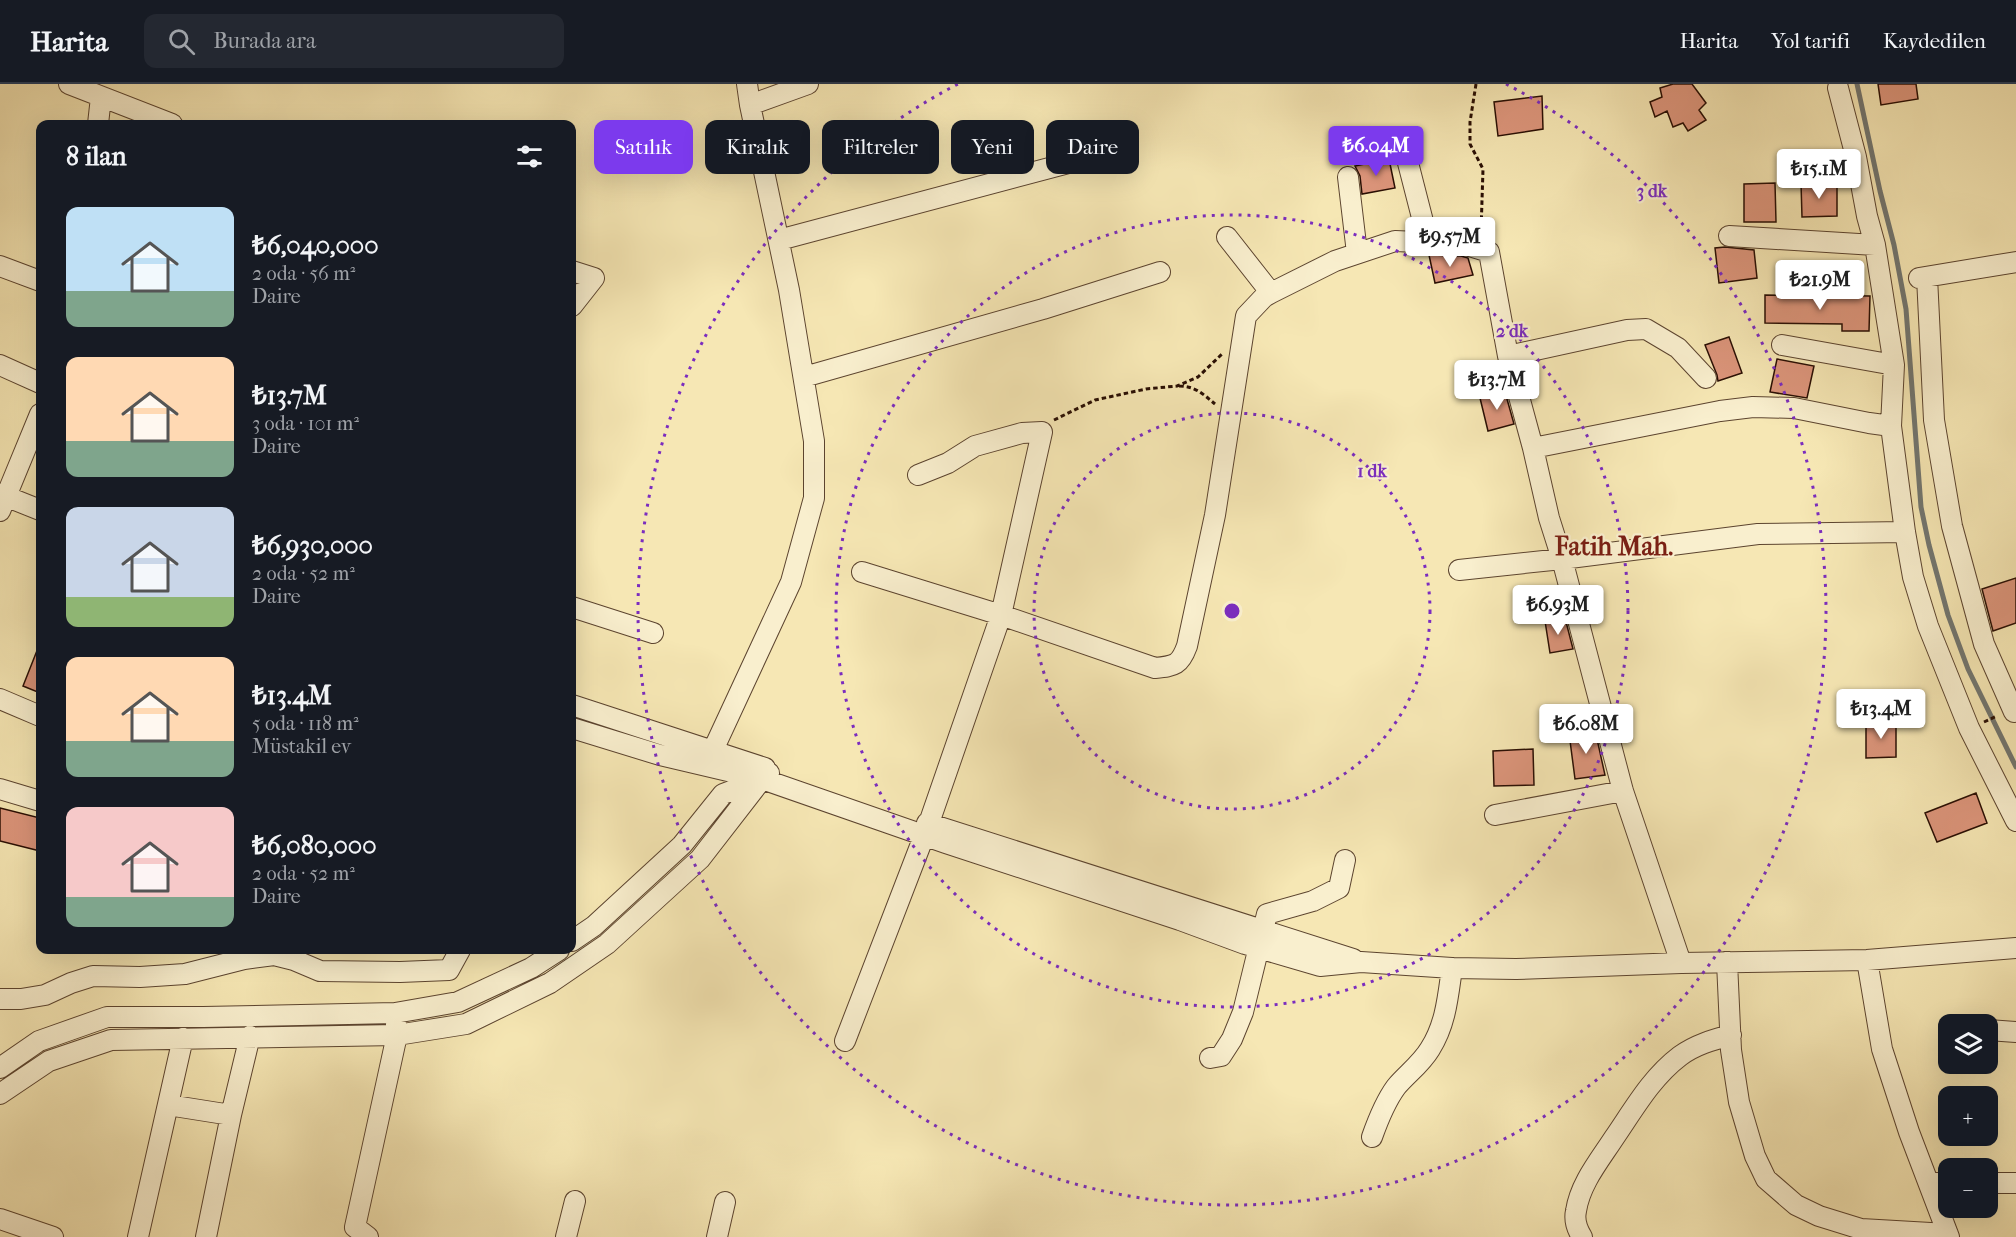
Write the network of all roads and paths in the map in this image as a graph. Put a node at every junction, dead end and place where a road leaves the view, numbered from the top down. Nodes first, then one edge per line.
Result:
1 (69, 84) edge
2 (747, 84) edge
3 (808, 84) edge
4 (1476, 84) edge
5 (1838, 88) dead end
6 (101, 97) junction
7 (750, 105) junction
8 (98, 120) edge
9 (161, 120) edge
10 (1407, 159) dead end
11 (1046, 169) edge
12 (1348, 177) dead end
13 (1729, 236) dead end
14 (1227, 237) dead end
15 (779, 240) junction
16 (1428, 241) junction
17 (1875, 245) junction
18 (1480, 249) junction
19 (1357, 253) junction
20 (2016, 262) edge
21 (0, 266) edge
22 (576, 272) edge
23 (1160, 272) dead end
24 (36, 280) edge
25 (1271, 293) junction
26 (576, 301) edge
27 (1242, 336) junction
28 (1782, 345) dead end
29 (1508, 356) junction
30 (0, 365) edge
31 (1893, 365) junction
32 (804, 377) junction
33 (1706, 378) dead end
34 (36, 381) edge
35 (1178, 386) junction
36 (1215, 404) dead end
37 (36, 423) edge
38 (1891, 426) junction
39 (1042, 432) junction
40 (1533, 448) junction
41 (918, 474) dead end
42 (2, 500) edge
43 (36, 509) edge
44 (1905, 532) junction
45 (1562, 559) junction
46 (1459, 570) dead end
47 (862, 572) dead end
48 (576, 608) edge
49 (1001, 615) junction
50 (653, 633) dead end
51 (0, 699) edge
52 (576, 707) edge
53 (2011, 712) edge
54 (36, 715) edge
55 (576, 729) edge
56 (710, 758) junction
57 (767, 775) junction
58 (0, 789) edge
59 (1623, 791) junction
60 (36, 800) edge
61 (1496, 815) dead end
62 (2016, 821) edge
63 (926, 829) junction
64 (1345, 860) dead end
65 (576, 938) edge
66 (1260, 939) junction
67 (2016, 948) edge
68 (458, 954) edge
69 (553, 954) edge
70 (1867, 960) junction
71 (1727, 962) junction
72 (1681, 963) junction
73 (1452, 968) junction
74 (0, 999) edge
75 (395, 1012) junction
76 (1998, 1031) edge
77 (2016, 1032) edge
78 (398, 1035) junction
79 (1731, 1035) junction
80 (250, 1036) junction
81 (183, 1038) junction
82 (845, 1041) dead end
83 (1210, 1058) dead end
84 (0, 1068) edge
85 (0, 1095) edge
86 (168, 1105) junction
87 (231, 1115) junction
88 (1372, 1137) dead end
89 (1938, 1181) edge
90 (1998, 1183) edge
91 (2016, 1183) edge
92 (574, 1201) dead end
93 (725, 1202) dead end
94 (1945, 1218) edge
95 (0, 1220) edge
96 (1948, 1236) edge
97 (53, 1237) edge
98 (138, 1237) edge
99 (206, 1237) edge
100 (368, 1237) edge
101 (566, 1237) edge
102 (717, 1237) edge
103 (1582, 1237) edge

1 - 6 street
2 - 7 street
3 - 7 street
4 - 18 path
5 - 17 street
6 - 8 street
6 - 9 street
7 - 15 street
10 - 16 street
11 - 15 street
12 - 19 street
13 - 17 street
14 - 25 street
15 - 32 street
16 - 18 street
16 - 19 street
17 - 31 street
18 - 29 street
19 - 25 street
20 - 53 street
21 - 24 street
22 - 26 street
23 - 32 street
25 - 27 street
27 - 35 path
27 - 49 street
28 - 31 street
29 - 33 street
29 - 40 street
30 - 34 street
31 - 38 street
32 - 56 street
35 - 36 path
35 - 39 path
37 - 42 street
38 - 40 street
38 - 44 street
39 - 41 street
39 - 49 street
40 - 45 street
42 - 43 street
44 - 45 street
44 - 62 street
45 - 46 street
45 - 59 street
47 - 49 street
48 - 50 street
49 - 63 street
51 - 54 street
52 - 56 street
55 - 56 street
56 - 57 street
57 - 63 street
57 - 65 street
57 - 78 street
58 - 60 street
59 - 61 street
59 - 72 street
63 - 66 street
63 - 82 street
64 - 66 street
66 - 73 street
66 - 83 street
67 - 70 street
68 - 74 street
69 - 75 street
70 - 71 street
70 - 89 street
71 - 72 street
71 - 79 street
72 - 73 street
73 - 88 street
75 - 78 street
75 - 84 street
76 - 77 street
78 - 80 street
78 - 100 street
79 - 96 street
79 - 103 street
80 - 81 street
80 - 87 street
81 - 85 street
81 - 86 street
86 - 87 street
86 - 98 street
87 - 99 street
90 - 91 street
92 - 101 street
93 - 102 street
94 - 96 street
95 - 97 street

